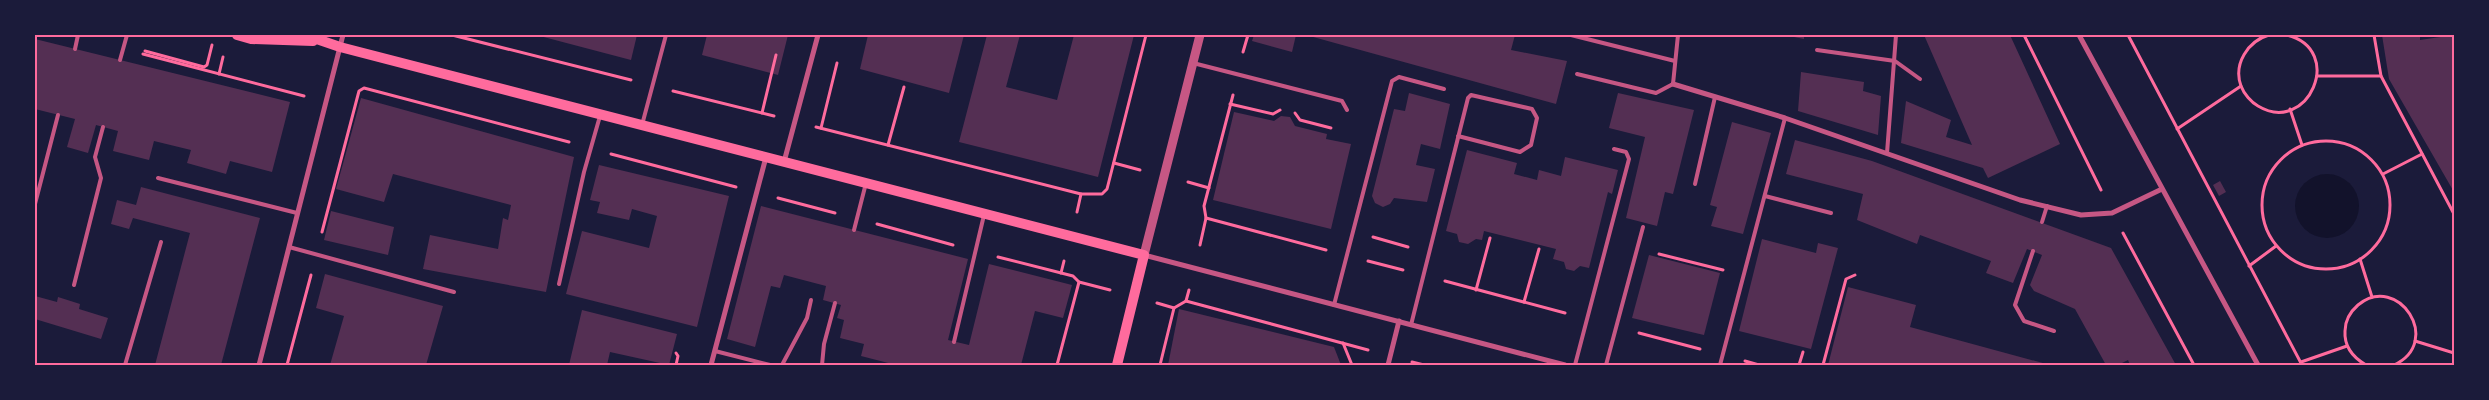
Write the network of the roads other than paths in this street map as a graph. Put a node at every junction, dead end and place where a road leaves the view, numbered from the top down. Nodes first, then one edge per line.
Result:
1 (78, 35) edge
2 (127, 35) edge
3 (237, 35) edge
4 (305, 35) edge
5 (343, 35) edge
6 (666, 35) edge
7 (818, 35) edge
8 (1200, 35) edge
9 (1571, 35) edge
10 (1678, 35) edge
11 (1896, 35) edge
12 (2079, 35) edge
13 (317, 41) junction
14 (340, 47) junction
15 (75, 48) dead end
16 (1817, 50) dead end
17 (120, 60) dead end
18 (1895, 61) junction
19 (1675, 62) junction
20 (1193, 63) junction
21 (1577, 74) dead end
22 (1920, 79) dead end
23 (1673, 84) junction
24 (1444, 89) dead end
25 (1715, 96) junction
26 (1347, 110) dead end
27 (601, 114) junction
28 (58, 115) dead end
29 (1785, 118) junction
30 (642, 125) junction
31 (103, 127) dead end
32 (1458, 136) junction
33 (1614, 149) dead end
34 (1887, 153) junction
35 (766, 158) junction
36 (784, 162) junction
37 (158, 178) dead end
38 (866, 183) junction
39 (1695, 184) dead end
40 (2162, 189) junction
41 (1765, 196) junction
42 (35, 204) edge
43 (2047, 206) junction
44 (297, 213) junction
45 (1831, 213) dead end
46 (984, 214) junction
47 (2042, 222) dead end
48 (1642, 227) dead end
49 (854, 230) dead end
50 (161, 242) dead end
51 (289, 247) junction
52 (2033, 251) dead end
53 (1144, 255) junction
54 (74, 284) dead end
55 (559, 284) dead end
56 (454, 292) dead end
57 (811, 300) dead end
58 (835, 303) dead end
59 (1334, 305) junction
60 (1399, 322) junction
61 (1411, 325) junction
62 (2054, 331) dead end
63 (954, 342) dead end
64 (715, 351) junction
65 (125, 365) edge
66 (259, 365) edge
67 (711, 365) edge
68 (770, 365) edge
69 (782, 365) edge
70 (822, 365) edge
71 (1117, 365) edge
72 (1388, 365) edge
73 (1565, 365) edge
74 (1575, 365) edge
75 (1606, 365) edge
76 (1720, 365) edge
77 (2258, 365) edge

1 - 15 lane
2 - 17 lane
3 - 13 main road
4 - 13 main road
5 - 14 street
6 - 30 lane
7 - 36 street
8 - 20 street
9 - 19 lane
10 - 19 lane
11 - 18 lane
12 - 40 street
13 - 14 main road
14 - 27 main road
14 - 44 street
16 - 18 lane
18 - 22 lane
18 - 34 lane
19 - 23 lane
20 - 26 lane
20 - 53 street
21 - 23 lane
23 - 25 street
24 - 59 lane
25 - 29 street
25 - 39 lane
27 - 30 main road
27 - 55 lane
28 - 42 lane
29 - 34 street
29 - 41 lane
30 - 35 main road
31 - 54 lane
32 - 32 lane
32 - 61 lane
33 - 74 lane
34 - 43 street
35 - 36 main road
35 - 64 street
36 - 38 main road
37 - 44 lane
38 - 46 main road
38 - 49 lane
40 - 43 street
40 - 77 street
41 - 45 lane
41 - 76 lane
43 - 47 lane
44 - 51 street
46 - 53 main road
46 - 63 lane
48 - 75 lane
50 - 65 lane
51 - 56 lane
51 - 66 street
52 - 62 lane
53 - 59 street
53 - 71 main road
57 - 69 lane
58 - 70 lane
59 - 60 street
60 - 61 street
60 - 72 street
61 - 73 street
64 - 67 street
64 - 68 lane

